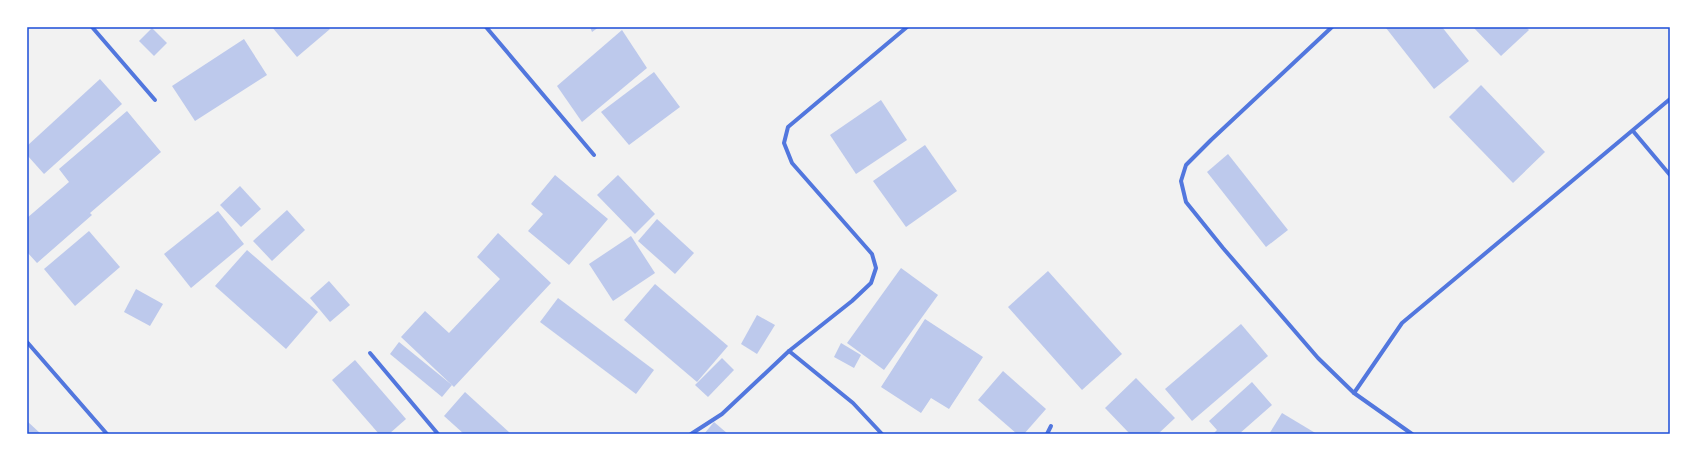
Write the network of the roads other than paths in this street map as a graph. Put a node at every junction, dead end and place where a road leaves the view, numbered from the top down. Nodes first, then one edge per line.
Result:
1 (92, 27) edge
2 (486, 27) edge
3 (907, 27) edge
4 (1332, 27) edge
5 (155, 100) dead end
6 (1670, 100) edge
7 (1633, 130) junction
8 (594, 154) dead end
9 (1670, 175) edge
10 (27, 342) edge
11 (790, 351) junction
12 (370, 353) dead end
13 (1354, 393) junction
14 (1051, 426) dead end
15 (107, 434) edge
16 (438, 434) edge
17 (692, 434) edge
18 (882, 434) edge
19 (1046, 434) edge
20 (1412, 434) edge

1 - 5 street
2 - 8 street
3 - 11 street
4 - 13 street
6 - 7 street
7 - 9 street
7 - 13 street
10 - 15 street
11 - 17 street
11 - 18 street
12 - 16 street
13 - 20 street
14 - 19 street

